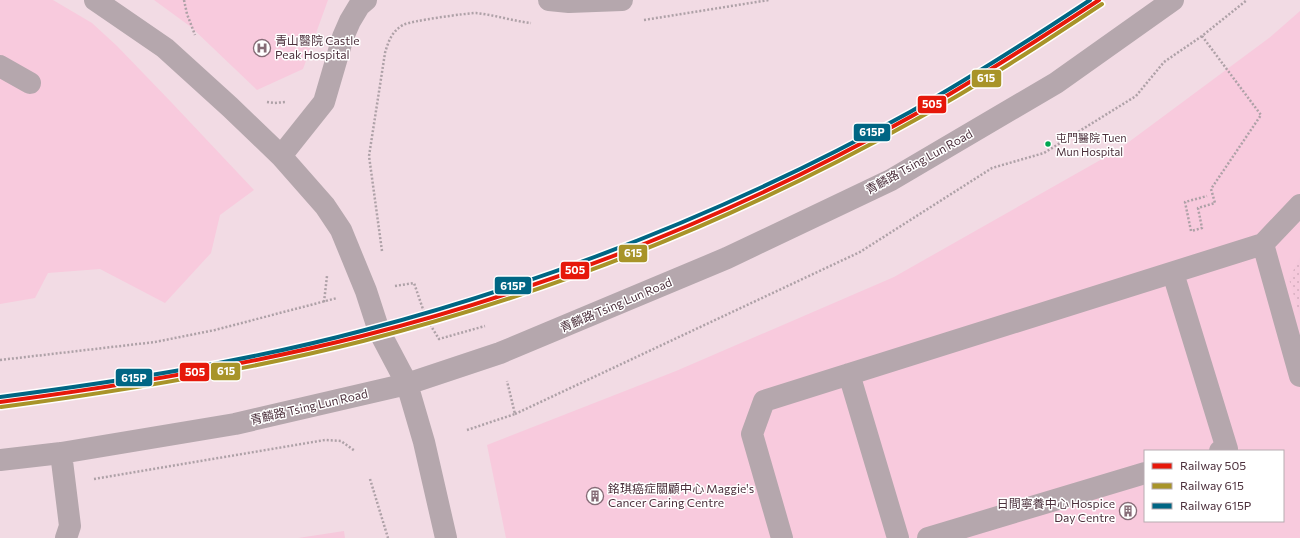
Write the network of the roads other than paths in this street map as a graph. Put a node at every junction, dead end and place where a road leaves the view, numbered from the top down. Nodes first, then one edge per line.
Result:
1 (95, 0) edge
2 (366, 0) edge
3 (549, 0) edge
4 (622, 0) edge
5 (1173, 0) edge
6 (121, 7) edge
7 (0, 66) edge
8 (30, 83) dead end
9 (281, 156) junction
10 (1300, 205) edge
11 (1263, 244) junction
12 (1173, 273) junction
13 (849, 374) junction
14 (1300, 376) edge
15 (407, 384) junction
16 (1223, 450) edge
17 (61, 453) junction
18 (0, 460) edge
19 (1144, 473) edge
20 (66, 538) edge
21 (446, 538) edge
22 (782, 538) edge
23 (898, 538) edge
24 (928, 538) edge

1 - 6 street
2 - 9 street
3 - 4 street
5 - 15 street, 青麟路 Tsing Lun Road
6 - 9 street
7 - 8 street
9 - 15 street
10 - 11 street
11 - 12 street
11 - 14 street
12 - 13 street
12 - 16 street
13 - 22 street
13 - 23 street
15 - 17 street, 青麟路 Tsing Lun Road
15 - 21 street
17 - 18 street, 青麟路 Tsing Lun Road
17 - 20 street
19 - 24 street

